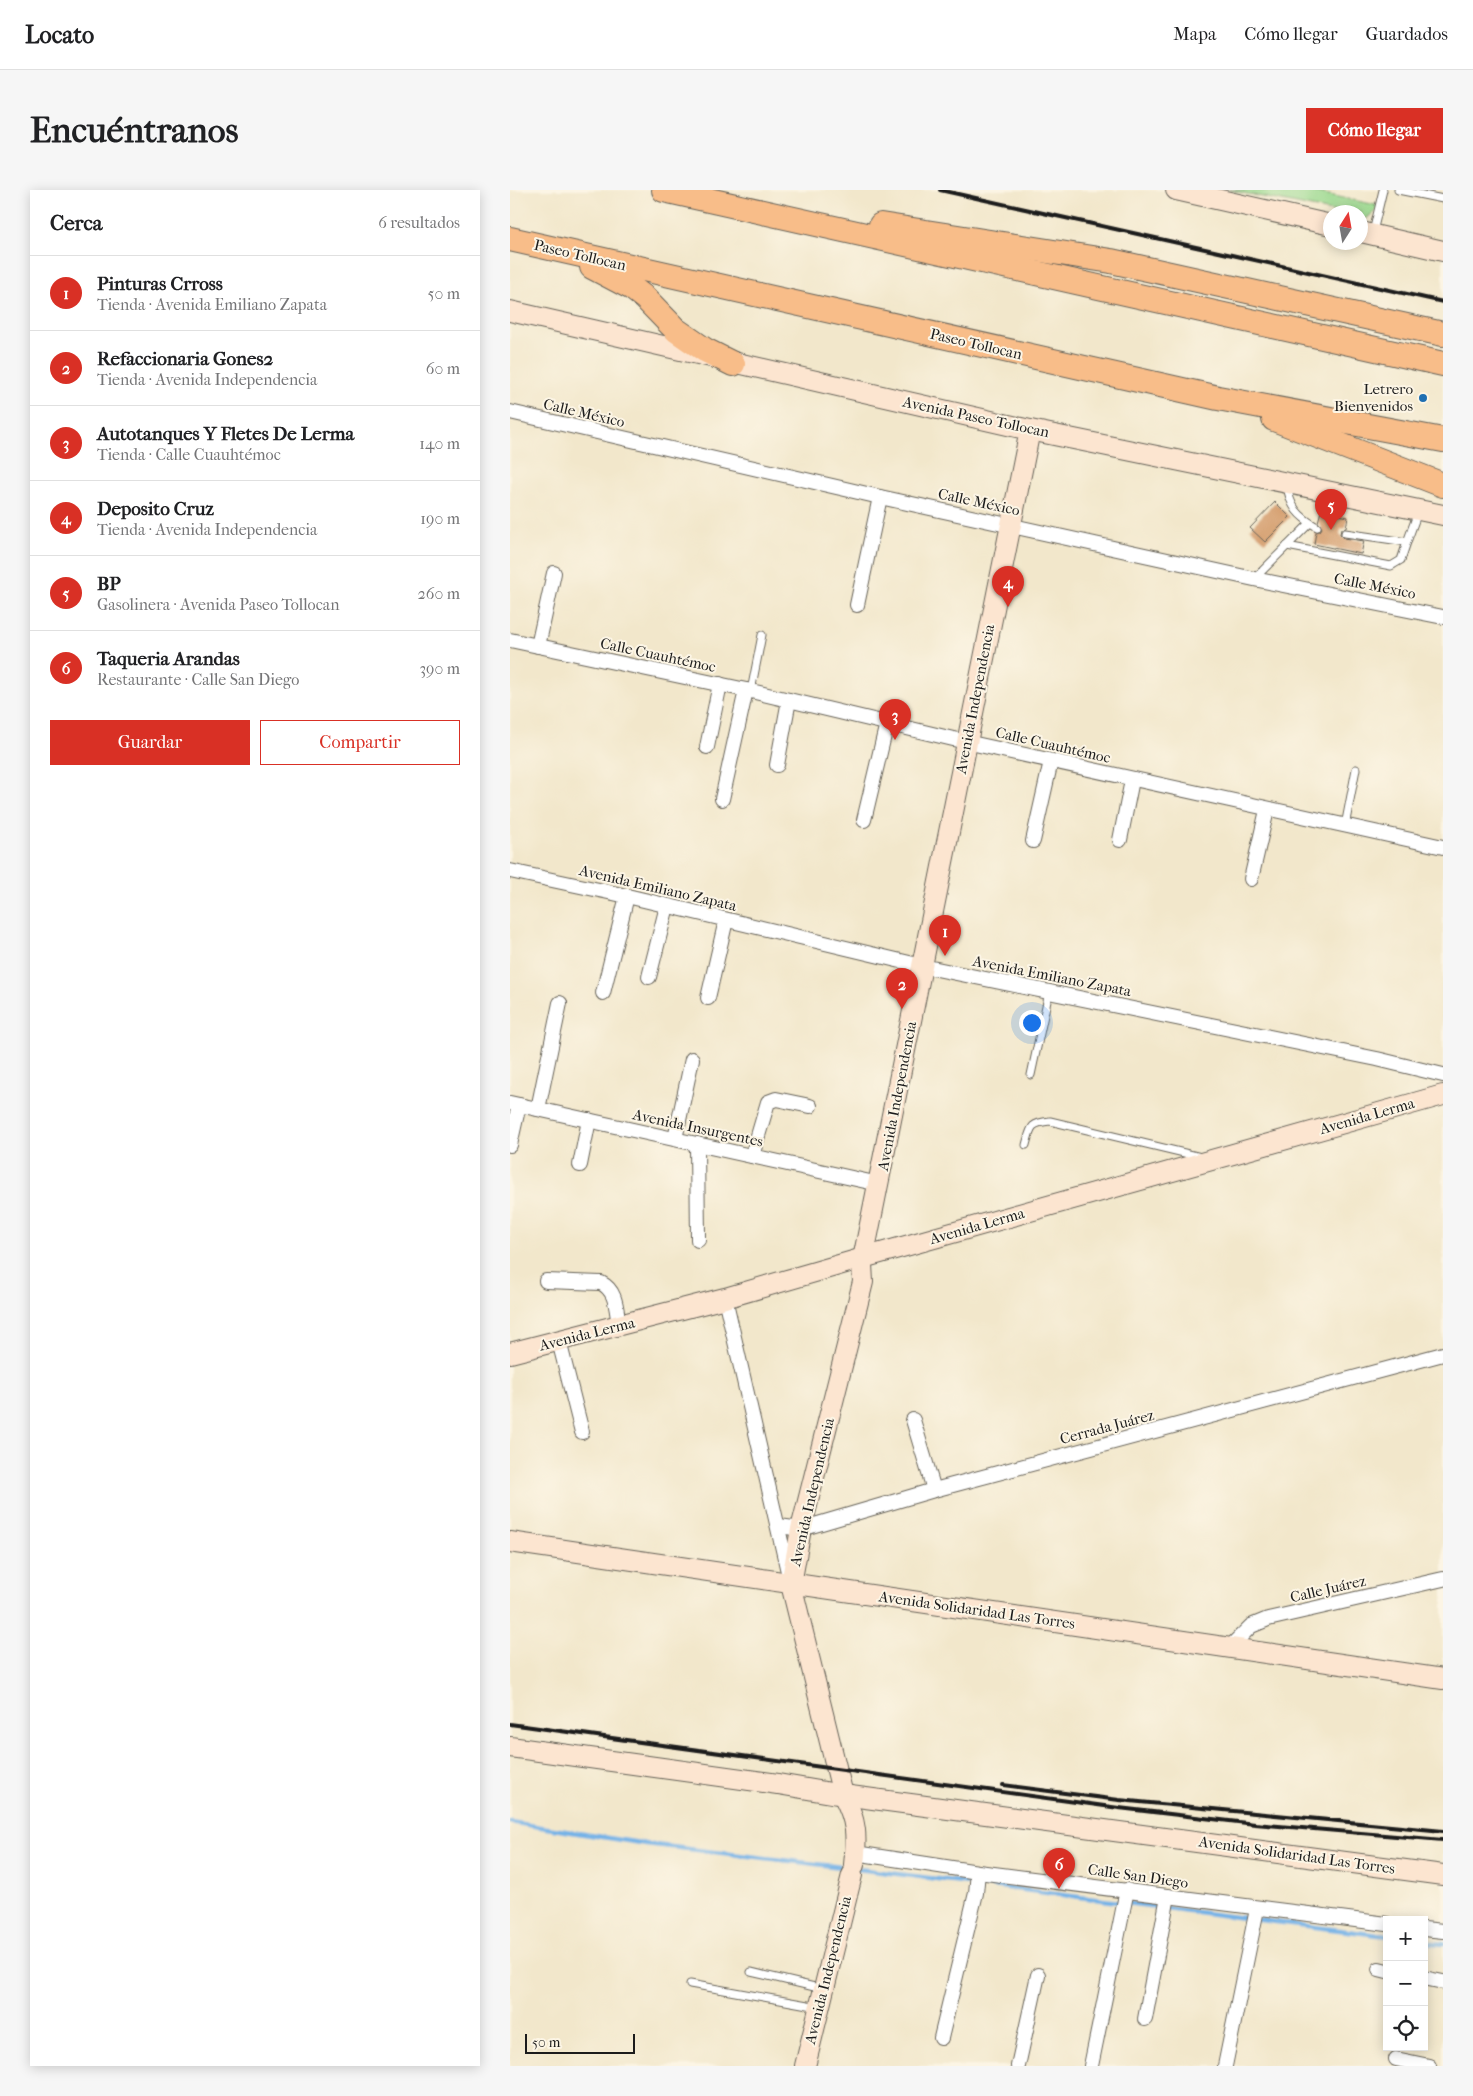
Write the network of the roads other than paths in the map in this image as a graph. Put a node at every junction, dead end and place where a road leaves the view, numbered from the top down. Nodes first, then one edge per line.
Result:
1 (664, 190) edge
2 (1176, 190) edge
3 (1383, 190) edge
4 (1398, 190) edge
5 (1443, 199) edge
6 (752, 211) junction
7 (1323, 223) edge
8 (1368, 231) edge
9 (1368, 234) edge
10 (510, 239) edge
11 (1443, 251) edge
12 (562, 252) junction
13 (510, 312) edge
14 (1443, 334) edge
15 (734, 364) junction
16 (1443, 364) edge
17 (1218, 398) junction
18 (510, 412) edge
19 (1030, 430) junction
20 (1443, 440) edge
21 (1287, 482) junction
22 (1443, 485) edge
23 (880, 497) junction
24 (1419, 510) junction
25 (1443, 515) edge
26 (1310, 523) junction
27 (1010, 525) junction
28 (1317, 527) dead end
29 (1344, 533) dead end
30 (1407, 542) junction
31 (1287, 546) junction
32 (554, 573) dead end
33 (1254, 579) junction
34 (858, 605) dead end
35 (1443, 618) edge
36 (762, 635) dead end
37 (510, 640) edge
38 (538, 646) junction
39 (720, 684) junction
40 (748, 690) junction
41 (789, 700) junction
42 (887, 723) junction
43 (966, 742) junction
44 (707, 748) dead end
45 (1051, 761) junction
46 (777, 766) dead end
47 (1356, 769) dead end
48 (1132, 780) junction
49 (722, 800) dead end
50 (1267, 810) junction
51 (864, 820) dead end
52 (1344, 826) junction
53 (1120, 840) dead end
54 (1033, 841) dead end
55 (1443, 847) edge
56 (510, 871) edge
57 (1251, 880) dead end
58 (627, 896) junction
59 (667, 906) junction
60 (726, 920) junction
61 (922, 966) junction
62 (649, 977) dead end
63 (1049, 992) junction
64 (603, 993) dead end
65 (708, 998) dead end
66 (560, 1003) dead end
67 (692, 1060) dead end
68 (1031, 1074) dead end
69 (1443, 1075) edge
70 (1443, 1094) edge
71 (514, 1104) edge
72 (810, 1106) dead end
73 (538, 1109) junction
74 (589, 1120) junction
75 (675, 1139) junction
76 (697, 1144) junction
77 (510, 1145) edge
78 (1026, 1145) dead end
79 (752, 1156) junction
80 (1212, 1159) junction
81 (580, 1165) dead end
82 (879, 1184) junction
83 (698, 1240) dead end
84 (863, 1268) junction
85 (546, 1281) dead end
86 (727, 1306) junction
87 (619, 1325) junction
88 (559, 1341) junction
89 (511, 1351) edge
90 (1443, 1354) edge
91 (913, 1420) dead end
92 (582, 1432) dead end
93 (934, 1490) junction
94 (779, 1526) junction
95 (801, 1529) junction
96 (510, 1542) edge
97 (1443, 1579) edge
98 (791, 1584) junction
99 (1230, 1647) junction
100 (1443, 1679) edge
101 (510, 1746) edge
102 (843, 1795) junction
103 (854, 1864) junction
104 (1436, 1874) edge
105 (977, 1882) junction
106 (1126, 1898) junction
107 (1167, 1903) junction
108 (1256, 1914) junction
109 (1383, 1924) edge
110 (1428, 1929) edge
111 (1443, 1931) edge
112 (751, 1972) dead end
113 (1038, 1975) dead end
114 (1428, 1979) edge
115 (1443, 1982) edge
116 (690, 1984) dead end
117 (821, 1998) junction
118 (1145, 2019) dead end
119 (941, 2038) dead end
120 (1396, 2059) dead end
121 (805, 2066) edge
122 (1018, 2066) edge
123 (1091, 2066) edge
124 (1225, 2066) edge
125 (1429, 2066) edge

1 - 6 highway
2 - 7 main road
3 - 8 lane
4 - 5 lane
6 - 14 highway
6 - 16 highway
9 - 11 main road
10 - 12 highway, Paseo Tollocan
12 - 15 highway
12 - 17 highway, Paseo Tollocan
13 - 15 main road, Avenida Paseo Tollocan
15 - 19 main road, Avenida Paseo Tollocan
17 - 20 highway, Paseo Tollocan
17 - 22 highway
18 - 23 street, Calle México
19 - 21 main road, Avenida Paseo Tollocan
19 - 27 main road, Avenida Independencia
21 - 24 main road, Avenida Paseo Tollocan
21 - 26 lane
23 - 27 street, Calle México
23 - 34 street
24 - 25 main road, Avenida Paseo Tollocan
24 - 30 lane
26 - 28 lane
26 - 31 lane
27 - 33 street, Calle México
27 - 43 main road, Avenida Independencia
29 - 30 lane
30 - 31 lane
31 - 33 lane
32 - 38 street
33 - 35 street, Calle México
36 - 40 lane
37 - 38 street, Calle Cuauhtémoc
38 - 39 street, Calle Cuauhtémoc
39 - 40 street, Calle Cuauhtémoc
39 - 44 street
40 - 41 street, Calle Cuauhtémoc
40 - 49 street
41 - 42 street, Calle Cuauhtémoc
41 - 46 street
42 - 43 street, Calle Cuauhtémoc
42 - 51 street
43 - 45 street, Calle Cuauhtémoc
43 - 61 main road, Avenida Independencia
45 - 48 street, Calle Cuauhtémoc
45 - 54 street
47 - 52 lane
48 - 50 street, Calle Cuauhtémoc
48 - 53 street
50 - 52 street, Calle Cuauhtémoc
50 - 57 street
52 - 55 street, Calle Cuauhtémoc
56 - 58 street, Avenida Emiliano Zapata
58 - 59 street, Avenida Emiliano Zapata
58 - 64 street
59 - 60 street, Avenida Emiliano Zapata
59 - 62 street
60 - 61 street, Avenida Emiliano Zapata
60 - 65 street
61 - 63 street, Avenida Emiliano Zapata
61 - 82 main road, Avenida Independencia
63 - 68 lane
63 - 69 street, Avenida Emiliano Zapata
66 - 73 street
67 - 75 street
70 - 80 main road, Avenida Lerma
71 - 73 street, Avenida Insurgentes
71 - 77 street
72 - 79 street
73 - 74 street, Avenida Insurgentes
74 - 75 street, Avenida Insurgentes
74 - 81 street
75 - 76 street, Avenida Insurgentes
76 - 79 street, Avenida Insurgentes
76 - 83 street
78 - 80 lane
79 - 82 street, Avenida Insurgentes
80 - 84 main road, Avenida Lerma
82 - 84 main road, Avenida Independencia
84 - 86 main road, Avenida Lerma
84 - 95 main road, Avenida Independencia
85 - 87 street
86 - 87 main road, Avenida Lerma
86 - 94 street, Avenida Independencia
87 - 88 main road, Avenida Lerma
88 - 89 main road, Avenida Lerma
88 - 92 street
90 - 93 street, Cerrada Juárez
91 - 93 street
93 - 95 street, Cerrada Juárez
94 - 95 street, Cerrada Juárez
94 - 98 street, Avenida Independencia
95 - 98 main road, Avenida Independencia
96 - 98 main road, Avenida Solidaridad Las Torres
97 - 99 street, Calle Juárez
98 - 99 main road, Avenida Solidaridad Las Torres
98 - 102 main road, Avenida Independencia
99 - 100 main road, Avenida Solidaridad Las Torres
101 - 102 main road, Avenida Solidaridad Las Torres
102 - 103 main road, Avenida Independencia
102 - 104 main road, Avenida Solidaridad Las Torres
103 - 105 street, Calle San Diego
103 - 117 main road, Avenida Independencia
105 - 106 street, Calle San Diego
105 - 119 street
106 - 107 street, Calle San Diego
106 - 123 street
107 - 108 street, Calle San Diego
107 - 118 street
108 - 109 street, Calle San Diego
108 - 124 street
110 - 111 street
112 - 117 lane
113 - 122 street
114 - 115 street
116 - 117 lane
117 - 121 main road, Avenida Independencia
120 - 125 street

